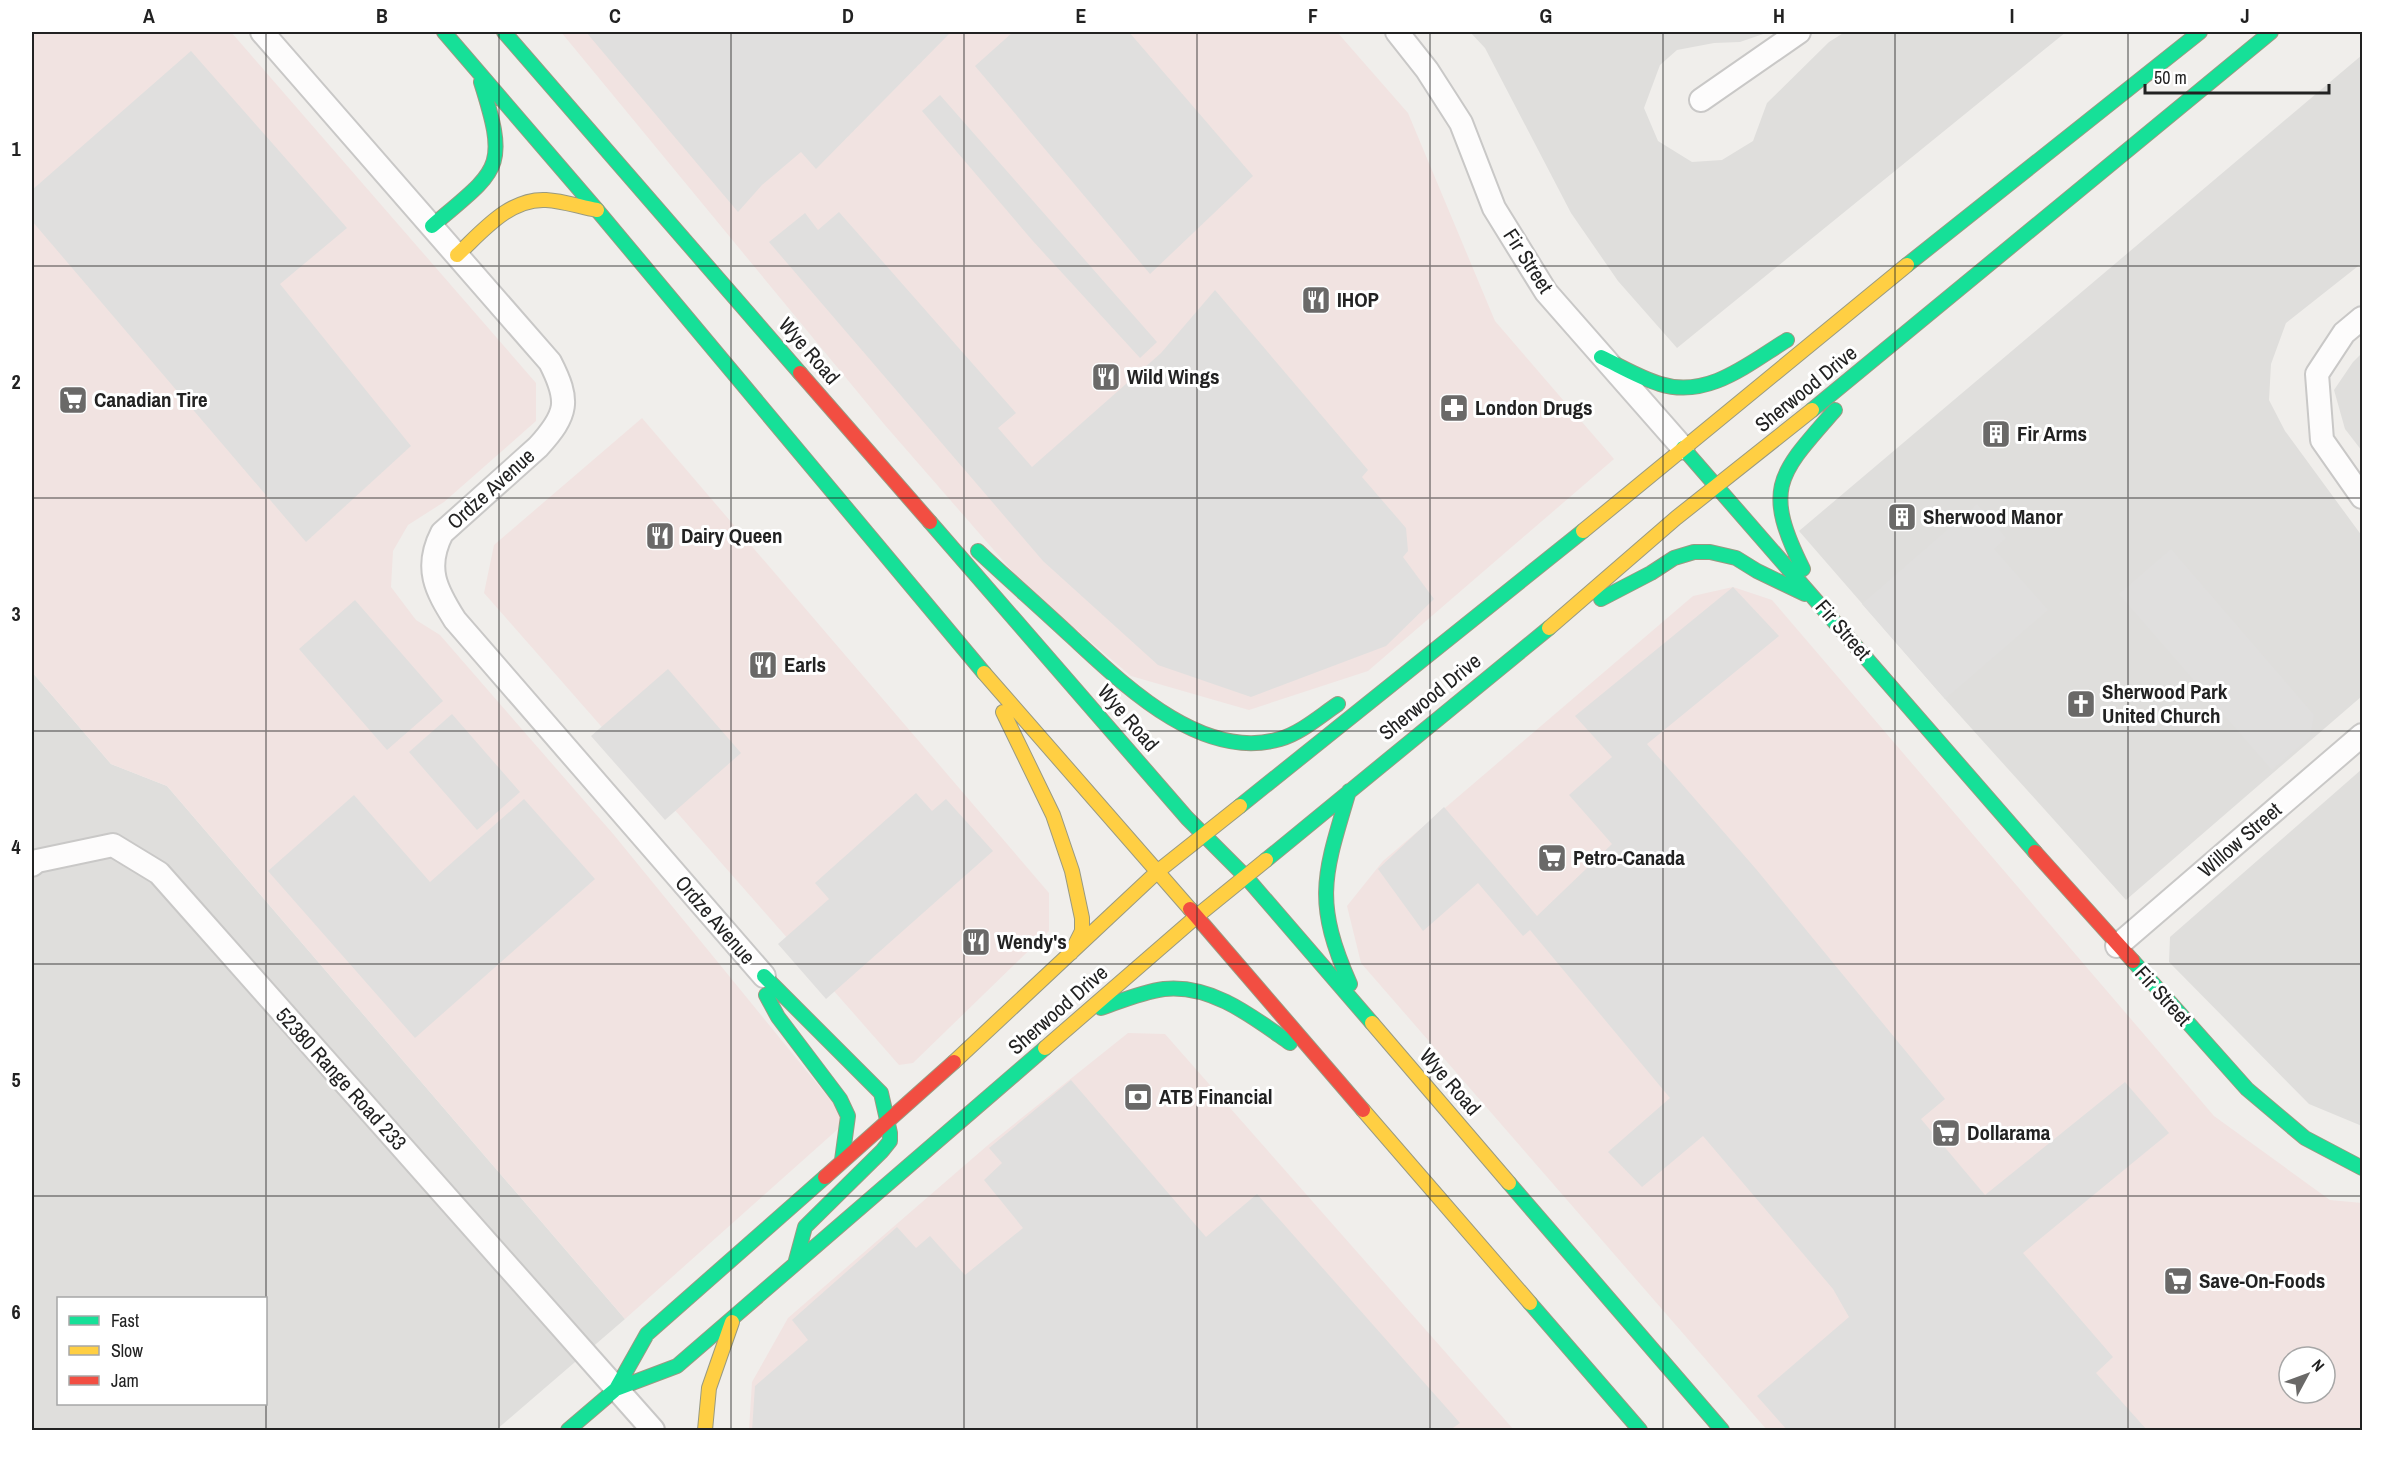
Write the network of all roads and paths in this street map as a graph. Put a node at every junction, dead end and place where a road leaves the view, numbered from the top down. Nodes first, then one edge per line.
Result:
1 (262, 32) edge
2 (444, 32) edge
3 (504, 32) edge
4 (1397, 32) edge
5 (1799, 32) edge
6 (2200, 32) edge
7 (2271, 32) edge
8 (479, 72) junction
9 (1701, 100) dead end
10 (597, 210) junction
11 (432, 226) junction
12 (457, 255) junction
13 (1898, 272) junction
14 (2362, 318) edge
15 (1601, 357) junction
16 (1879, 357) junction
17 (864, 446) junction
18 (1683, 448) junction
19 (1717, 486) junction
20 (2362, 497) edge
21 (1817, 599) junction
22 (1495, 604) junction
23 (1554, 624) junction
24 (1407, 654) dead end
25 (984, 672) junction
26 (1352, 696) dead end
27 (2362, 735) edge
28 (1350, 791) junction
29 (1203, 836) junction
30 (32, 865) edge
31 (1157, 873) junction
32 (1246, 877) junction
33 (1197, 916) junction
34 (2117, 946) junction
35 (1070, 954) junction
36 (764, 976) junction
37 (1361, 1010) junction
38 (1086, 1013) junction
39 (1330, 1072) junction
40 (888, 1120) junction
41 (842, 1160) junction
42 (2362, 1168) edge
43 (795, 1264) junction
44 (734, 1318) junction
45 (616, 1389) junction
46 (568, 1431) edge
47 (652, 1431) edge
48 (705, 1431) edge
49 (1640, 1431) edge
50 (1722, 1431) edge

1 - 11 street, Ordze Avenue
2 - 8 main road
3 - 17 main road, Wye Road
4 - 15 street, Fir Street
5 - 9 street
6 - 13 main road, Sherwood Drive
7 - 16 main road, Sherwood Drive
8 - 10 main road
8 - 11 main road
10 - 12 main road
10 - 25 main road
11 - 12 street, Ordze Avenue
12 - 36 street, Ordze Avenue
13 - 15 main road
13 - 18 main road, Sherwood Drive
14 - 20 street
15 - 18 street, Fir Street
16 - 19 main road, Sherwood Drive
16 - 21 main road
17 - 26 main road
17 - 29 main road, Wye Road
18 - 19 main road, Fir Street
18 - 22 main road, Sherwood Drive
19 - 21 main road, Fir Street
19 - 23 main road, Sherwood Drive
21 - 23 main road
21 - 34 main road, Fir Street
22 - 24 main road
22 - 29 main road, Sherwood Drive
23 - 28 main road, Sherwood Drive
25 - 31 main road
25 - 35 main road
27 - 34 street, Willow Street
28 - 32 main road, Sherwood Drive
28 - 37 main road
29 - 31 main road, Sherwood Drive
29 - 32 main road, Wye Road
30 - 45 street, 52380 Range Road 233
31 - 33 main road
31 - 35 main road, Sherwood Drive
32 - 33 main road, Sherwood Drive
32 - 37 main road, Wye Road
33 - 38 main road, Sherwood Drive
33 - 39 main road
34 - 42 main road, Fir Street
35 - 40 main road, Sherwood Drive
36 - 40 main road
36 - 41 main road
37 - 50 main road, Wye Road
38 - 39 main road
38 - 43 main road, Sherwood Drive
39 - 49 main road
40 - 41 main road, Sherwood Drive
40 - 43 main road
41 - 45 main road, Sherwood Drive
43 - 44 main road, Sherwood Drive
44 - 45 main road, Sherwood Drive
44 - 48 main road
45 - 46 main road, Sherwood Drive
45 - 47 street, 52380 Range Road 233

